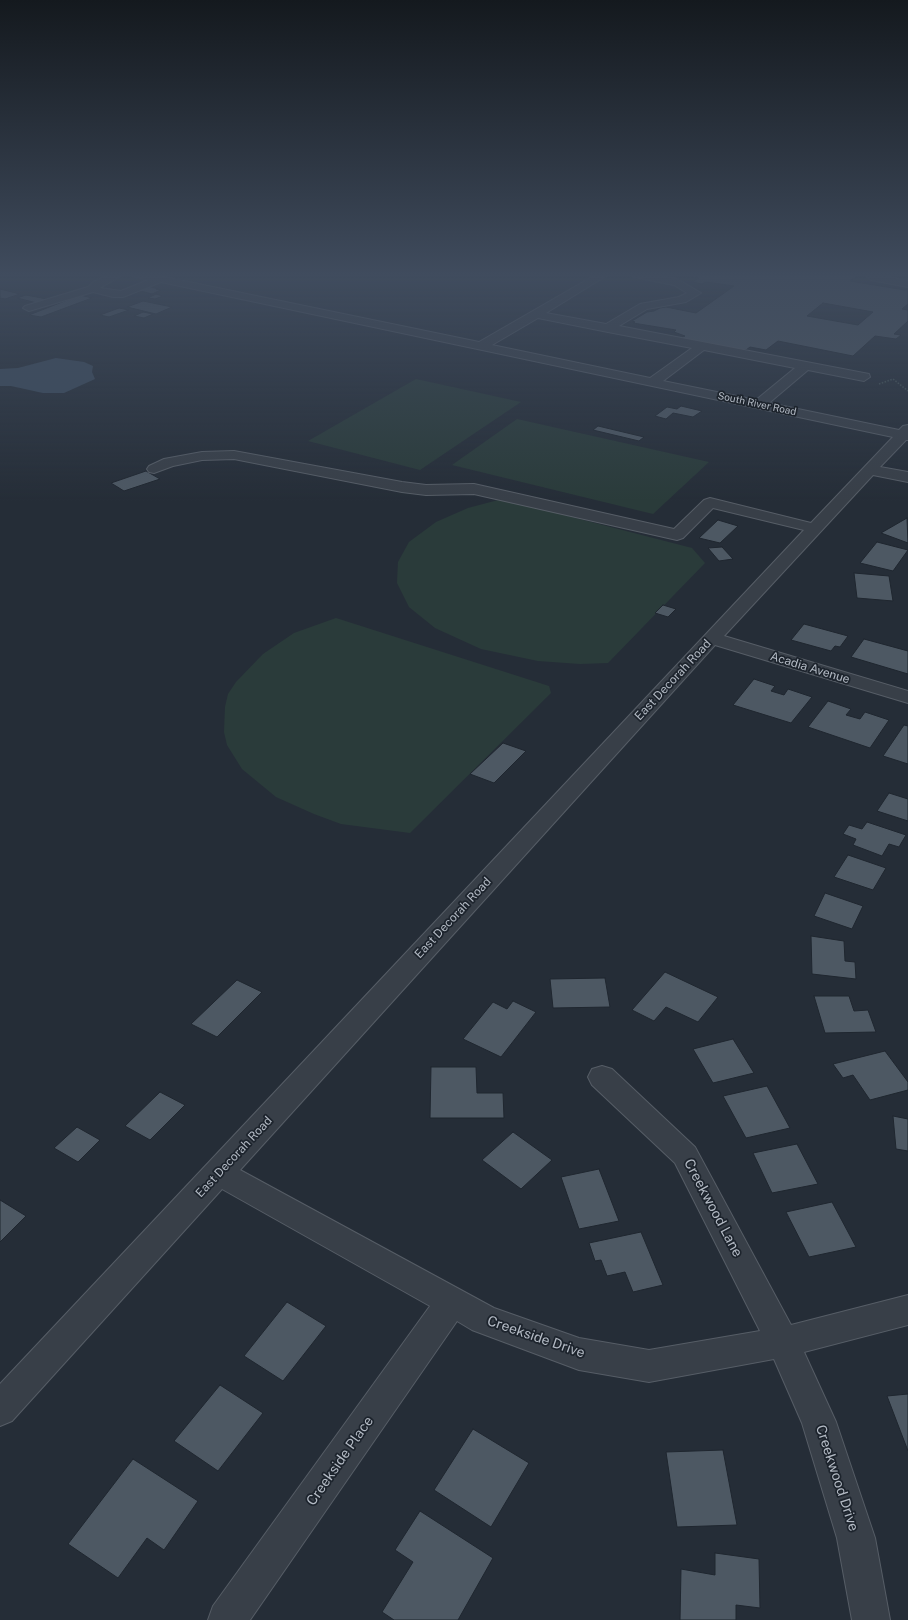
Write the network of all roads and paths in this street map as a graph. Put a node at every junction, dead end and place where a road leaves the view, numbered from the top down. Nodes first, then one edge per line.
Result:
1 (498, 350) edge
2 (697, 350) edge
3 (721, 350) edge
4 (805, 366) junction
5 (864, 377) dead end
6 (653, 382) junction
7 (879, 384) dead end
8 (908, 391) edge
9 (760, 404) junction
10 (906, 433) edge
11 (154, 469) dead end
12 (870, 470) junction
13 (908, 477) edge
14 (814, 528) junction
15 (711, 638) junction
16 (908, 697) edge
17 (602, 1077) dead end
18 (219, 1173) junction
19 (452, 1302) junction
20 (908, 1310) edge
21 (783, 1342) junction
22 (0, 1409) edge
23 (228, 1620) edge
24 (871, 1620) edge

1 - 6 street, South River Road
2 - 6 street
3 - 4 street
4 - 5 street
4 - 9 street
6 - 9 street, South River Road
7 - 8 path
9 - 10 street, South River Road
10 - 12 street, East Decorah Road
11 - 14 street
12 - 13 street
12 - 14 street, East Decorah Road
14 - 15 street, East Decorah Road
15 - 16 street, Acadia Avenue
15 - 18 street, East Decorah Road
17 - 21 street, Creekwood Lane
18 - 19 street, Creekside Drive
18 - 22 street, East Decorah Road
19 - 21 street, Creekside Drive
19 - 23 street, Creekside Place
20 - 21 street, Creekside Drive
21 - 24 street, Creekwood Drive

